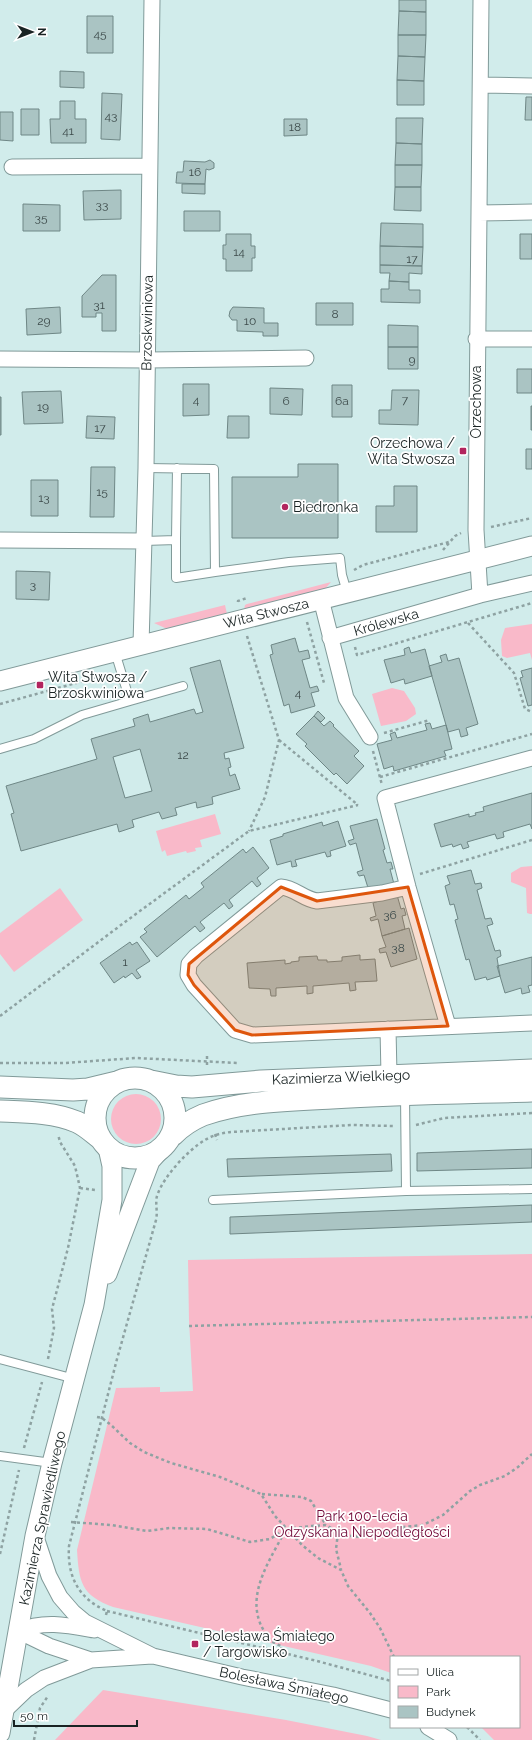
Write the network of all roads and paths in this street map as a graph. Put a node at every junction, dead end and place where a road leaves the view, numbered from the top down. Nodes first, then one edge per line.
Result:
1 (152, 0) edge
2 (481, 0) edge
3 (481, 85) junction
4 (532, 86) edge
5 (149, 166) junction
6 (12, 167) dead end
7 (532, 212) edge
8 (479, 213) junction
9 (476, 339) junction
10 (532, 339) edge
11 (306, 358) dead end
12 (0, 360) edge
13 (146, 360) junction
14 (146, 468) junction
15 (177, 468) junction
16 (0, 540) edge
17 (176, 540) junction
18 (144, 541) junction
19 (449, 542) dead end
20 (532, 546) edge
21 (477, 560) junction
22 (215, 572) junction
23 (351, 572) dead end
24 (532, 582) edge
25 (347, 592) junction
26 (480, 595) junction
27 (320, 599) junction
28 (532, 603) edge
29 (307, 622) dead end
30 (468, 622) junction
31 (351, 633) junction
32 (247, 636) dead end
33 (330, 638) junction
34 (141, 645) junction
35 (115, 652) junction
36 (0, 681) edge
37 (183, 686) dead end
38 (326, 690) dead end
39 (130, 701) junction
40 (532, 712) edge
41 (430, 720) dead end
42 (532, 734) edge
43 (370, 737) junction
44 (279, 740) junction
45 (0, 749) edge
46 (532, 758) edge
47 (380, 777) junction
48 (385, 798) junction
49 (249, 831) junction
50 (532, 840) edge
51 (407, 883) junction
52 (0, 1016) edge
53 (532, 1023) edge
54 (448, 1026) junction
55 (388, 1029) junction
56 (0, 1063) edge
57 (244, 1063) dead end
58 (532, 1070) edge
59 (389, 1075) junction
60 (119, 1081) junction
61 (151, 1081) junction
62 (0, 1087) edge
63 (532, 1091) edge
64 (405, 1094) junction
65 (0, 1110) edge
66 (532, 1113) edge
67 (405, 1127) junction
68 (172, 1135) junction
69 (215, 1135) junction
70 (217, 1140) dead end
71 (104, 1143) junction
72 (159, 1151) junction
73 (532, 1189) edge
74 (406, 1191) junction
75 (213, 1200) dead end
76 (94, 1305) junction
77 (532, 1317) edge
78 (189, 1326) dead end
79 (0, 1360) edge
80 (75, 1379) junction
81 (97, 1417) dead end
82 (102, 1418) junction
83 (532, 1454) edge
84 (0, 1456) edge
85 (52, 1463) junction
86 (261, 1494) junction
87 (71, 1522) dead end
88 (75, 1522) junction
89 (326, 1525) junction
90 (286, 1529) junction
91 (338, 1533) junction
92 (35, 1536) junction
93 (341, 1570) junction
94 (107, 1611) junction
95 (18, 1631) junction
96 (102, 1631) junction
97 (280, 1652) junction
98 (153, 1656) junction
99 (280, 1656) dead end
100 (394, 1656) edge
101 (91, 1660) junction
102 (390, 1681) edge
103 (51, 1692) dead end
104 (390, 1710) edge
105 (3, 1712) junction
106 (430, 1728) edge
107 (468, 1728) edge
108 (0, 1733) edge
109 (34, 1740) edge
110 (449, 1740) edge
111 (480, 1740) edge

1 - 5 street, Brzoskwiniowa
2 - 3 street, Orzechowa
3 - 4 street
3 - 8 street, Orzechowa
5 - 6 street
5 - 13 street, Brzoskwiniowa
7 - 8 street
8 - 9 street, Orzechowa
9 - 10 street
9 - 21 street, Orzechowa
11 - 13 street
12 - 13 street
13 - 14 street, Brzoskwiniowa
14 - 15 lane
14 - 18 street, Brzoskwiniowa
15 - 17 lane
15 - 22 lane
16 - 18 street
17 - 18 lane
17 - 22 lane
18 - 34 street, Brzoskwiniowa
19 - 23 path
20 - 21 street, Wita Stwosza
21 - 25 street, Wita Stwosza
21 - 26 street
22 - 25 lane
24 - 26 street, Królewska
25 - 27 street, Wita Stwosza
26 - 31 street, Królewska
27 - 33 street
27 - 34 street, Wita Stwosza
28 - 30 path
29 - 38 path
30 - 31 path
30 - 40 path
31 - 33 street, Królewska
32 - 44 path
33 - 43 street
34 - 35 street, Wita Stwosza
35 - 36 street, Wita Stwosza
35 - 39 lane
37 - 39 lane
39 - 45 lane
41 - 43 path
42 - 47 path
43 - 47 path
44 - 49 path
44 - 49 path
46 - 48 street
47 - 48 path
48 - 51 street
49 - 52 path
50 - 51 path
51 - 54 street
51 - 55 street
53 - 54 street
54 - 55 street
55 - 59 street
56 - 57 path
58 - 59 main road, Kazimierza Wielkiego
59 - 61 main road, Kazimierza Wielkiego
60 - 61 main road
60 - 62 main road
60 - 71 main road
61 - 68 main road
63 - 64 main road, Kazimierza Wielkiego
64 - 67 lane
64 - 68 main road, Kazimierza Wielkiego
65 - 71 main road
66 - 67 path
67 - 69 path
67 - 74 lane
68 - 72 main road
69 - 70 path
69 - 82 path
71 - 72 main road
71 - 76 street, Kazimierza Sprawiedliwego
72 - 76 street, Kazimierza Sprawiedliwego
73 - 74 lane
74 - 75 lane
76 - 80 street, Kazimierza Sprawiedliwego
77 - 78 path
79 - 80 lane
80 - 85 street, Kazimierza Sprawiedliwego
81 - 82 path
82 - 86 path
82 - 88 path
83 - 91 path
84 - 85 lane
85 - 92 street, Kazimierza Sprawiedliwego
86 - 89 path
86 - 90 path
87 - 88 path
88 - 90 path
88 - 94 path
89 - 90 path
89 - 91 path
90 - 93 path
90 - 97 path
91 - 93 path
92 - 95 street, Kazimierza Sprawiedliwego
92 - 96 street, Bolesława Śmiałego
93 - 100 path
94 - 96 path
94 - 97 path
95 - 96 street, Bolesława Śmiałego
95 - 101 street, Bolesława Śmiałego
95 - 105 street, Kazimierza Sprawiedliwego
96 - 98 street, Bolesława Śmiałego
97 - 99 path
97 - 102 path
98 - 101 street, Bolesława Śmiałego
98 - 104 street, Bolesława Śmiałego
101 - 105 street, Bolesława Śmiałego
103 - 109 path
105 - 108 street, Kazimierza Sprawiedliwego
106 - 110 street
107 - 111 path

